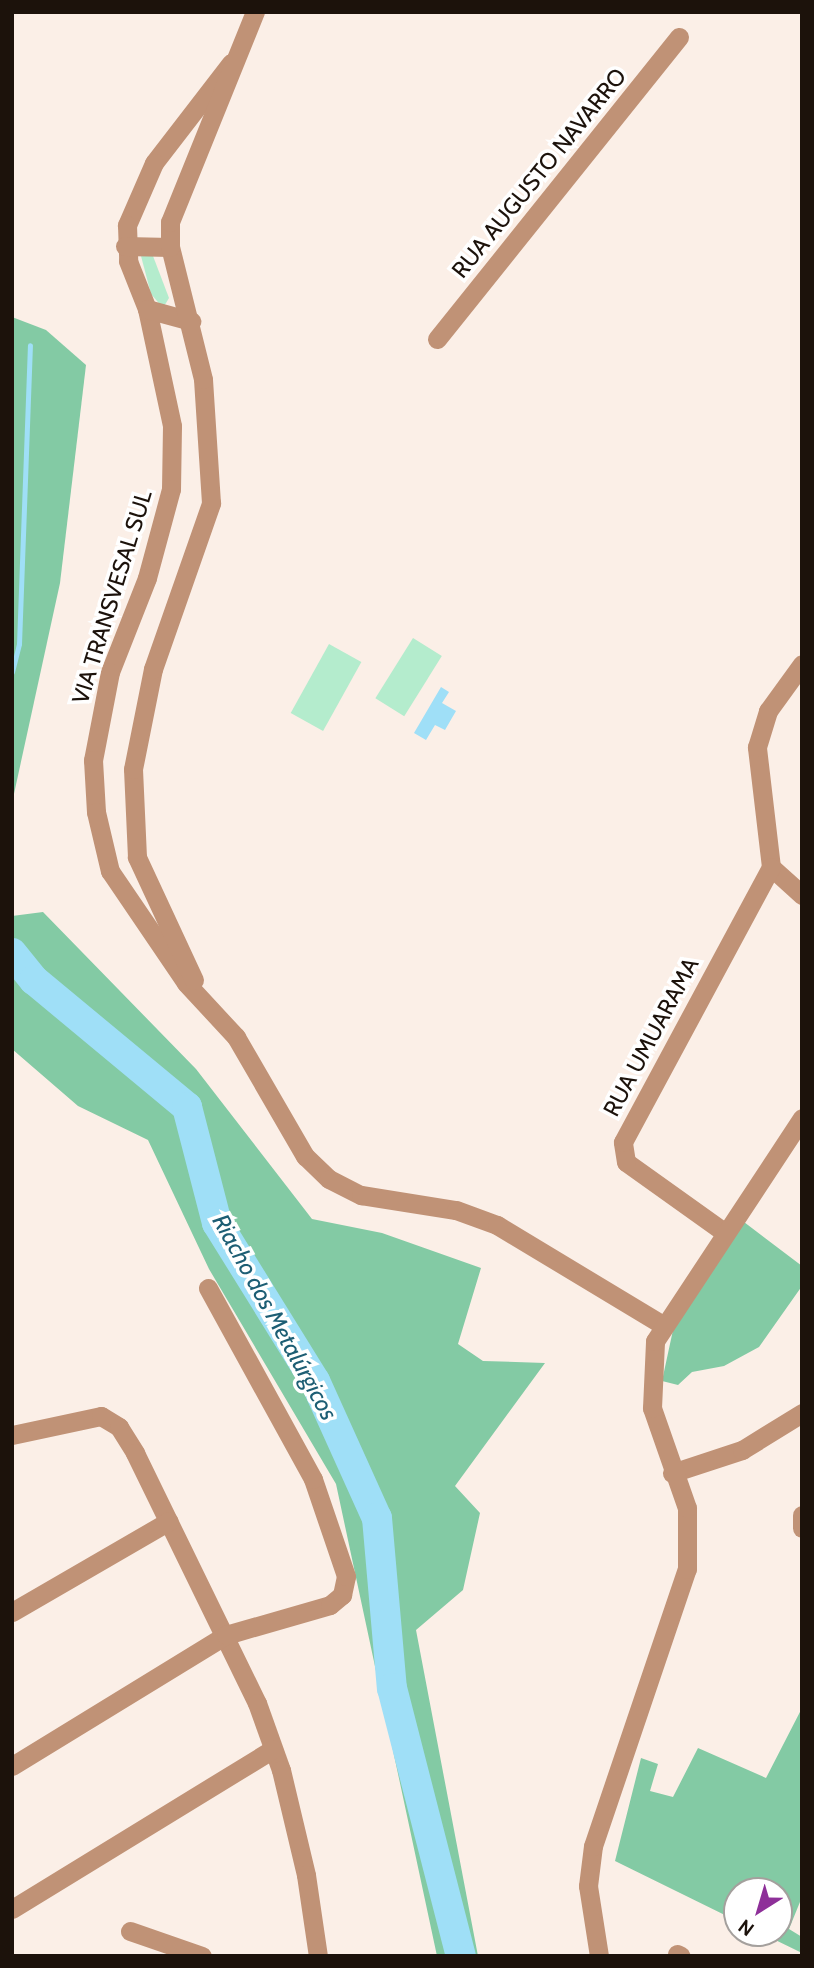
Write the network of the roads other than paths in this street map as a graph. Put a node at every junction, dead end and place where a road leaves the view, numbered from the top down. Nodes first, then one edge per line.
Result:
1 (255, 12) edge
2 (679, 37) dead end
3 (231, 63) junction
4 (125, 246) junction
5 (170, 247) junction
6 (147, 309) junction
7 (191, 321) junction
8 (437, 339) dead end
9 (802, 664) edge
10 (96, 812) junction
11 (133, 820) junction
12 (771, 867) junction
13 (802, 895) edge
14 (198, 995) junction
15 (802, 1118) edge
16 (724, 1232) junction
17 (208, 1288) dead end
18 (661, 1324) junction
19 (802, 1413) edge
20 (12, 1436) edge
21 (672, 1473) junction
22 (169, 1521) junction
23 (12, 1612) edge
24 (226, 1635) junction
25 (273, 1749) junction
26 (12, 1766) edge
27 (12, 1909) edge
28 (130, 1931) dead end
29 (202, 1956) edge
30 (318, 1956) edge
31 (599, 1956) edge

1 - 3 street, VIA TRANSVESAL SUL
2 - 8 street, RUA AUGUSTO NAVARRO
3 - 4 street, VIA TRANSVESAL SUL
3 - 5 street, VIA TRANSVESAL SUL
4 - 5 street
4 - 6 street, VIA TRANSVESAL SUL
5 - 7 street, VIA TRANSVESAL SUL
6 - 7 street
6 - 10 street, VIA TRANSVESAL SUL
7 - 11 street, VIA TRANSVESAL SUL
9 - 12 street
10 - 11 street
10 - 14 street, VIA TRANSVESAL SUL
11 - 14 street, VIA TRANSVESAL SUL
12 - 13 street
12 - 16 street, RUA UMUARAMA
14 - 18 street, VIA TRANSVESAL SUL
15 - 16 street
16 - 18 street
17 - 24 street
18 - 21 street
19 - 21 street
20 - 22 street
21 - 31 street
22 - 23 street
22 - 24 street
24 - 25 street
24 - 26 street
25 - 27 street
25 - 30 street
28 - 29 street

